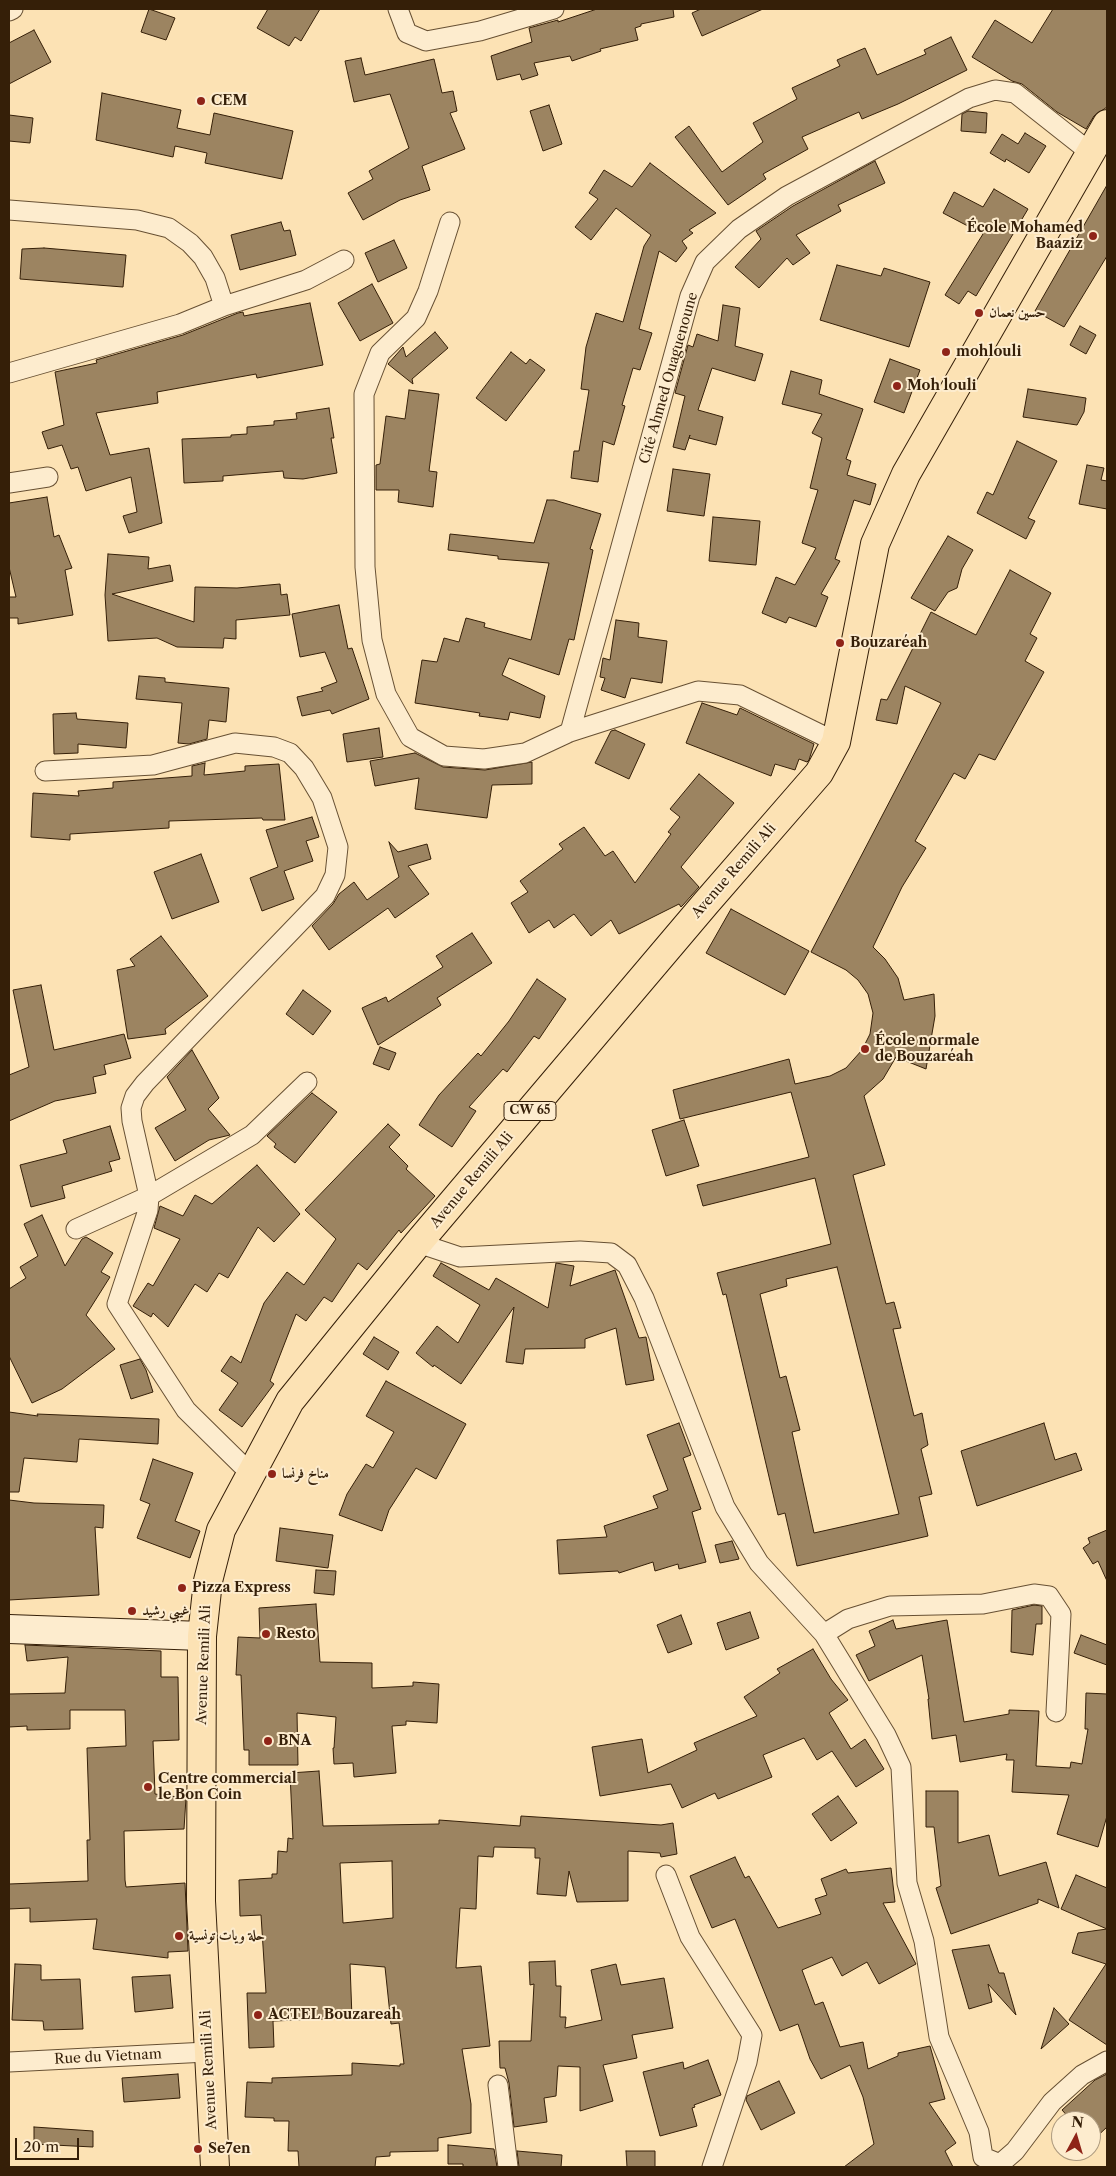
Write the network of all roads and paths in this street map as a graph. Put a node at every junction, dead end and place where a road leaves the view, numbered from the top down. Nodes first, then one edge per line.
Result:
1 (14, 9) edge
2 (398, 9) edge
3 (554, 9) edge
4 (9, 11) edge
5 (1107, 124) edge
6 (1091, 153) junction
7 (9, 210) edge
8 (450, 222) dead end
9 (344, 260) dead end
10 (224, 306) junction
11 (9, 374) edge
12 (48, 477) dead end
13 (9, 483) edge
14 (570, 732) junction
15 (836, 742) junction
16 (44, 771) dead end
17 (306, 1082) dead end
18 (149, 1196) junction
19 (76, 1229) dead end
20 (418, 1243) junction
21 (251, 1474) junction
22 (9, 1629) edge
23 (824, 1634) junction
24 (202, 1636) junction
25 (1056, 1712) dead end
26 (666, 1875) dead end
27 (207, 2052) junction
28 (1107, 2061) edge
29 (9, 2062) edge
30 (498, 2086) dead end
31 (984, 2162) edge
32 (215, 2167) edge
33 (508, 2167) edge
34 (712, 2167) edge

1 - 4 street
2 - 3 street
5 - 6 main road, Avenue Remili Ali / CW 65
6 - 14 street, Cité Ahmed Ouaguenoune
6 - 15 main road, Avenue Remili Ali / CW 65
7 - 10 street
8 - 14 street
9 - 10 street
10 - 11 street
12 - 13 street
14 - 15 street
15 - 20 main road, Avenue Remili Ali / CW 65
16 - 18 street
17 - 18 street
18 - 19 street
18 - 21 street
20 - 21 main road, Avenue Remili Ali / CW 65
20 - 23 street
21 - 24 main road, Avenue Remili Ali / CW 65
22 - 24 main road
23 - 25 street
23 - 31 street
24 - 27 main road, Avenue Remili Ali / CW 65
26 - 34 street
27 - 29 street, Rue du Vietnam
27 - 32 main road, Avenue Remili Ali / CW 65
28 - 31 street
30 - 33 street

